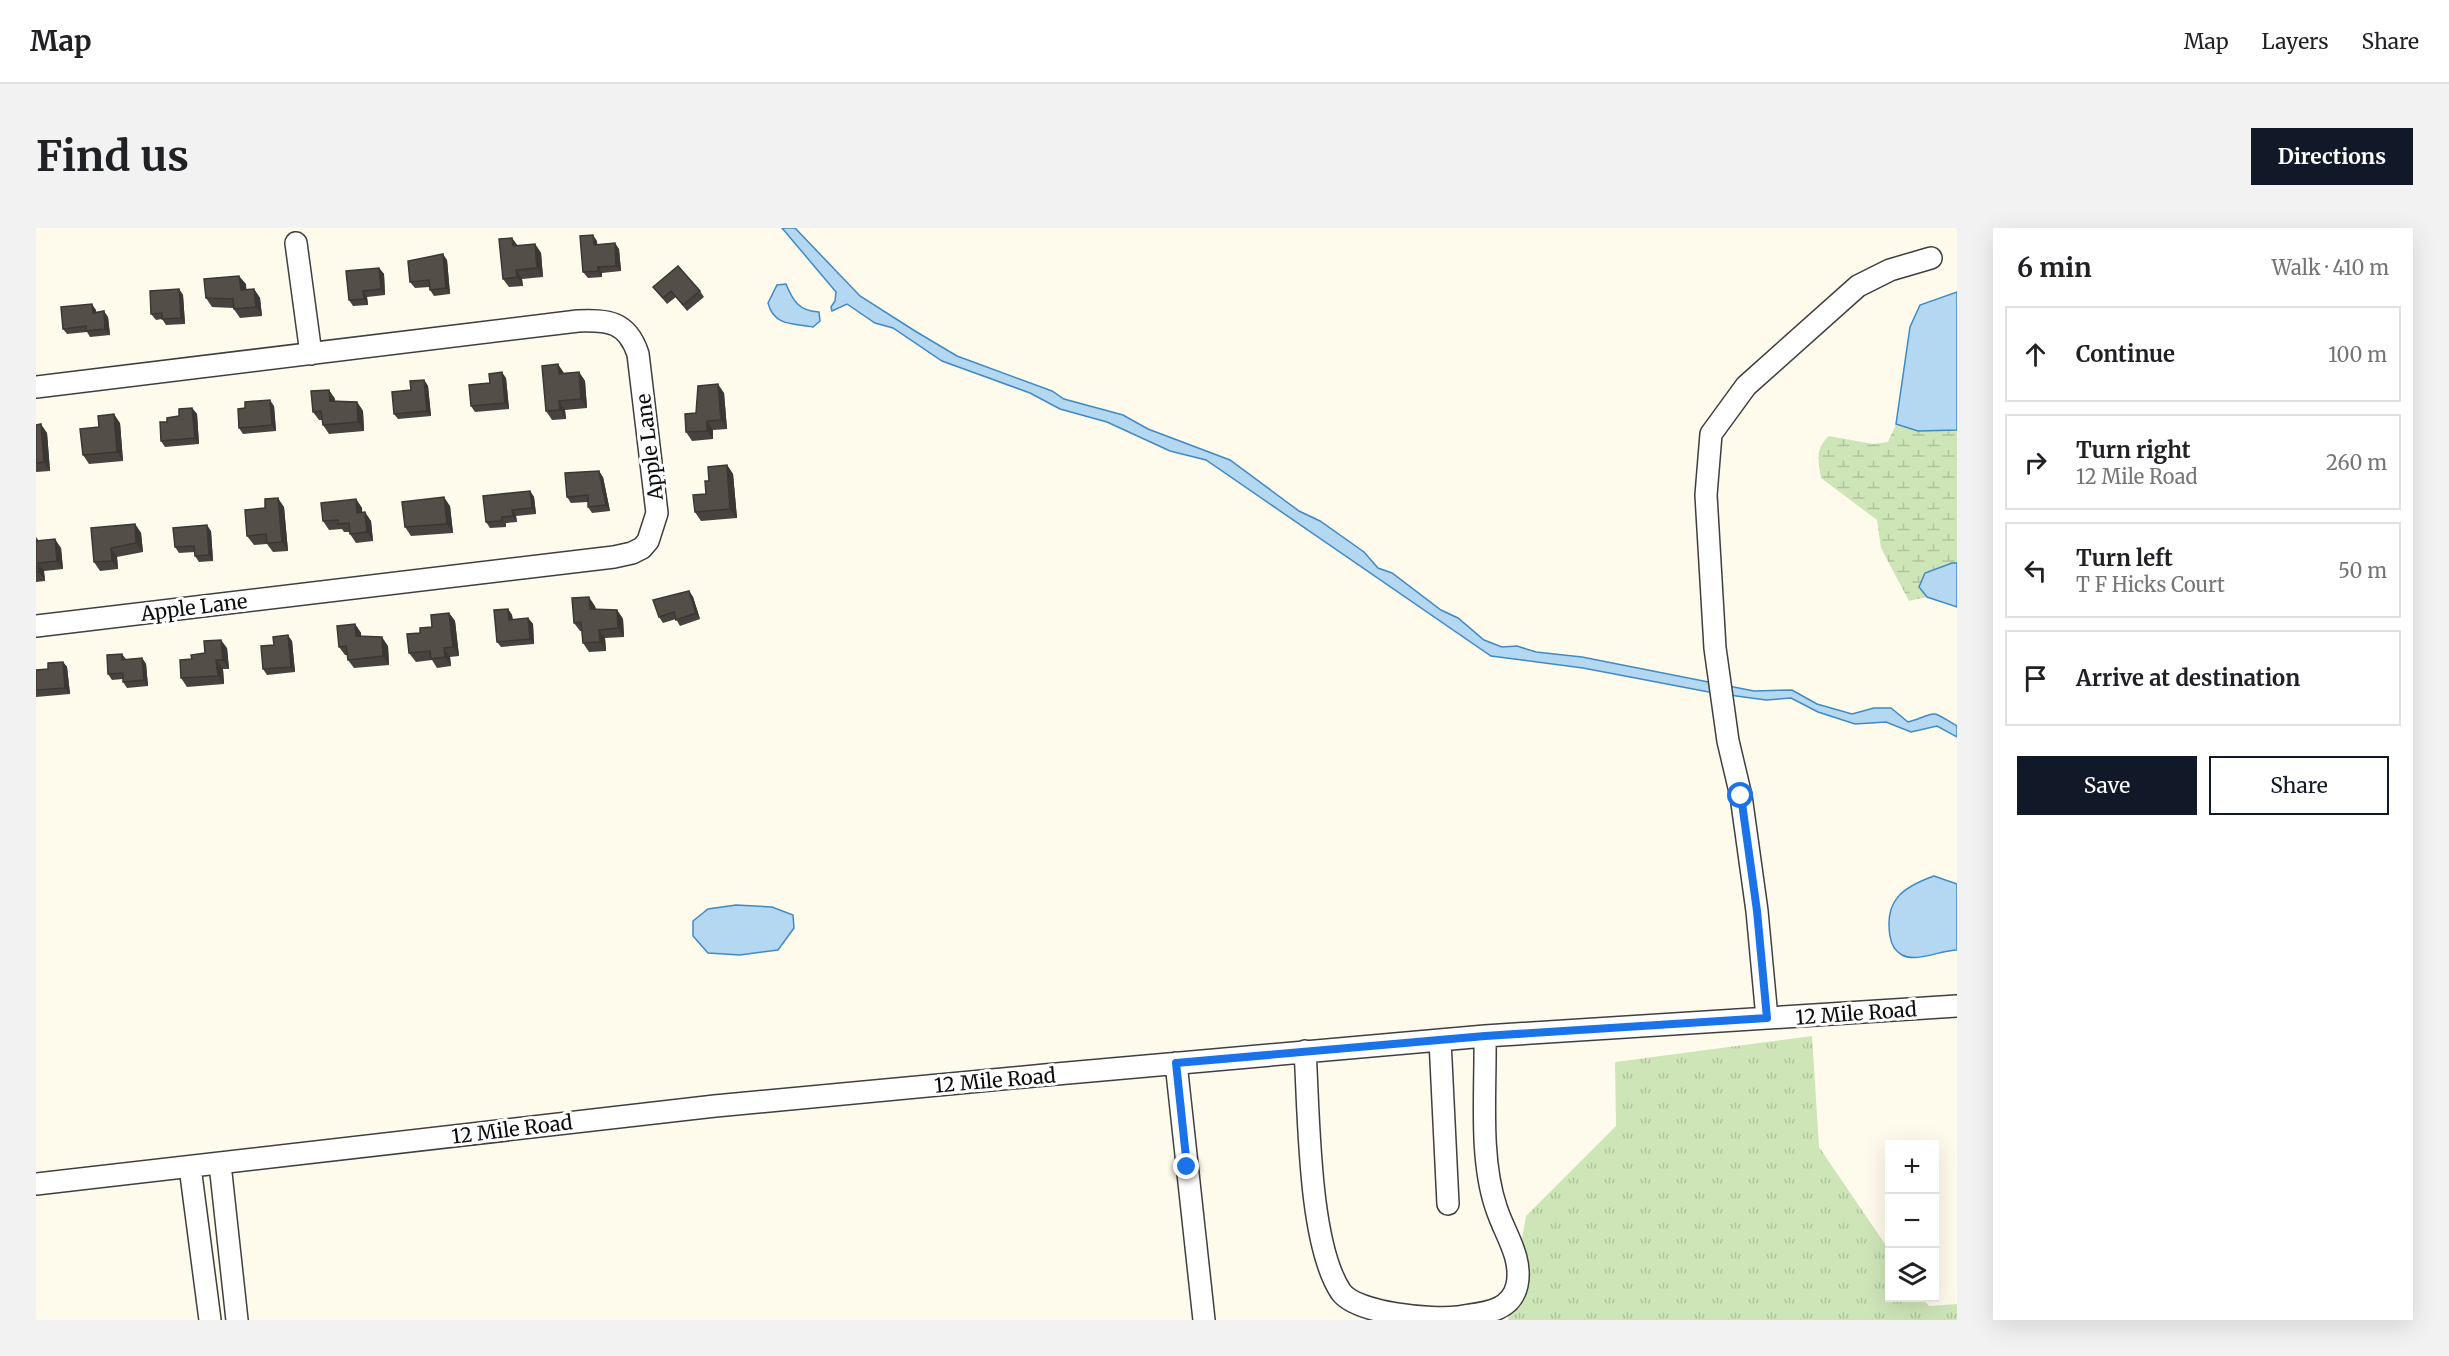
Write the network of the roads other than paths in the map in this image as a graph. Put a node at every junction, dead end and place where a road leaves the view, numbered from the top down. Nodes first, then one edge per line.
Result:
1 (296, 243) dead end
2 (1931, 258) dead end
3 (310, 354) junction
4 (36, 387) edge
5 (36, 626) edge
6 (1957, 1006) edge
7 (1767, 1018) junction
8 (1485, 1036) junction
9 (1440, 1040) junction
10 (1305, 1051) junction
11 (1176, 1063) junction
12 (220, 1164) junction
13 (190, 1167) junction
14 (36, 1184) edge
15 (1448, 1204) dead end
16 (231, 1277) junction
17 (205, 1281) junction
18 (210, 1320) edge
19 (237, 1320) edge
20 (1204, 1320) edge

1 - 3 street
2 - 7 street
3 - 4 street, Apple Lane
3 - 5 street, Apple Lane
6 - 7 street, 12 Mile Road
7 - 8 street, 12 Mile Road
8 - 9 street, 12 Mile Road
8 - 10 street
9 - 10 street, 12 Mile Road
9 - 15 street
10 - 11 street, 12 Mile Road
11 - 12 street, 12 Mile Road
11 - 20 street
12 - 13 street, 12 Mile Road
12 - 16 street
13 - 14 street, 12 Mile Road
13 - 17 street
16 - 17 street
16 - 19 street
17 - 18 street

